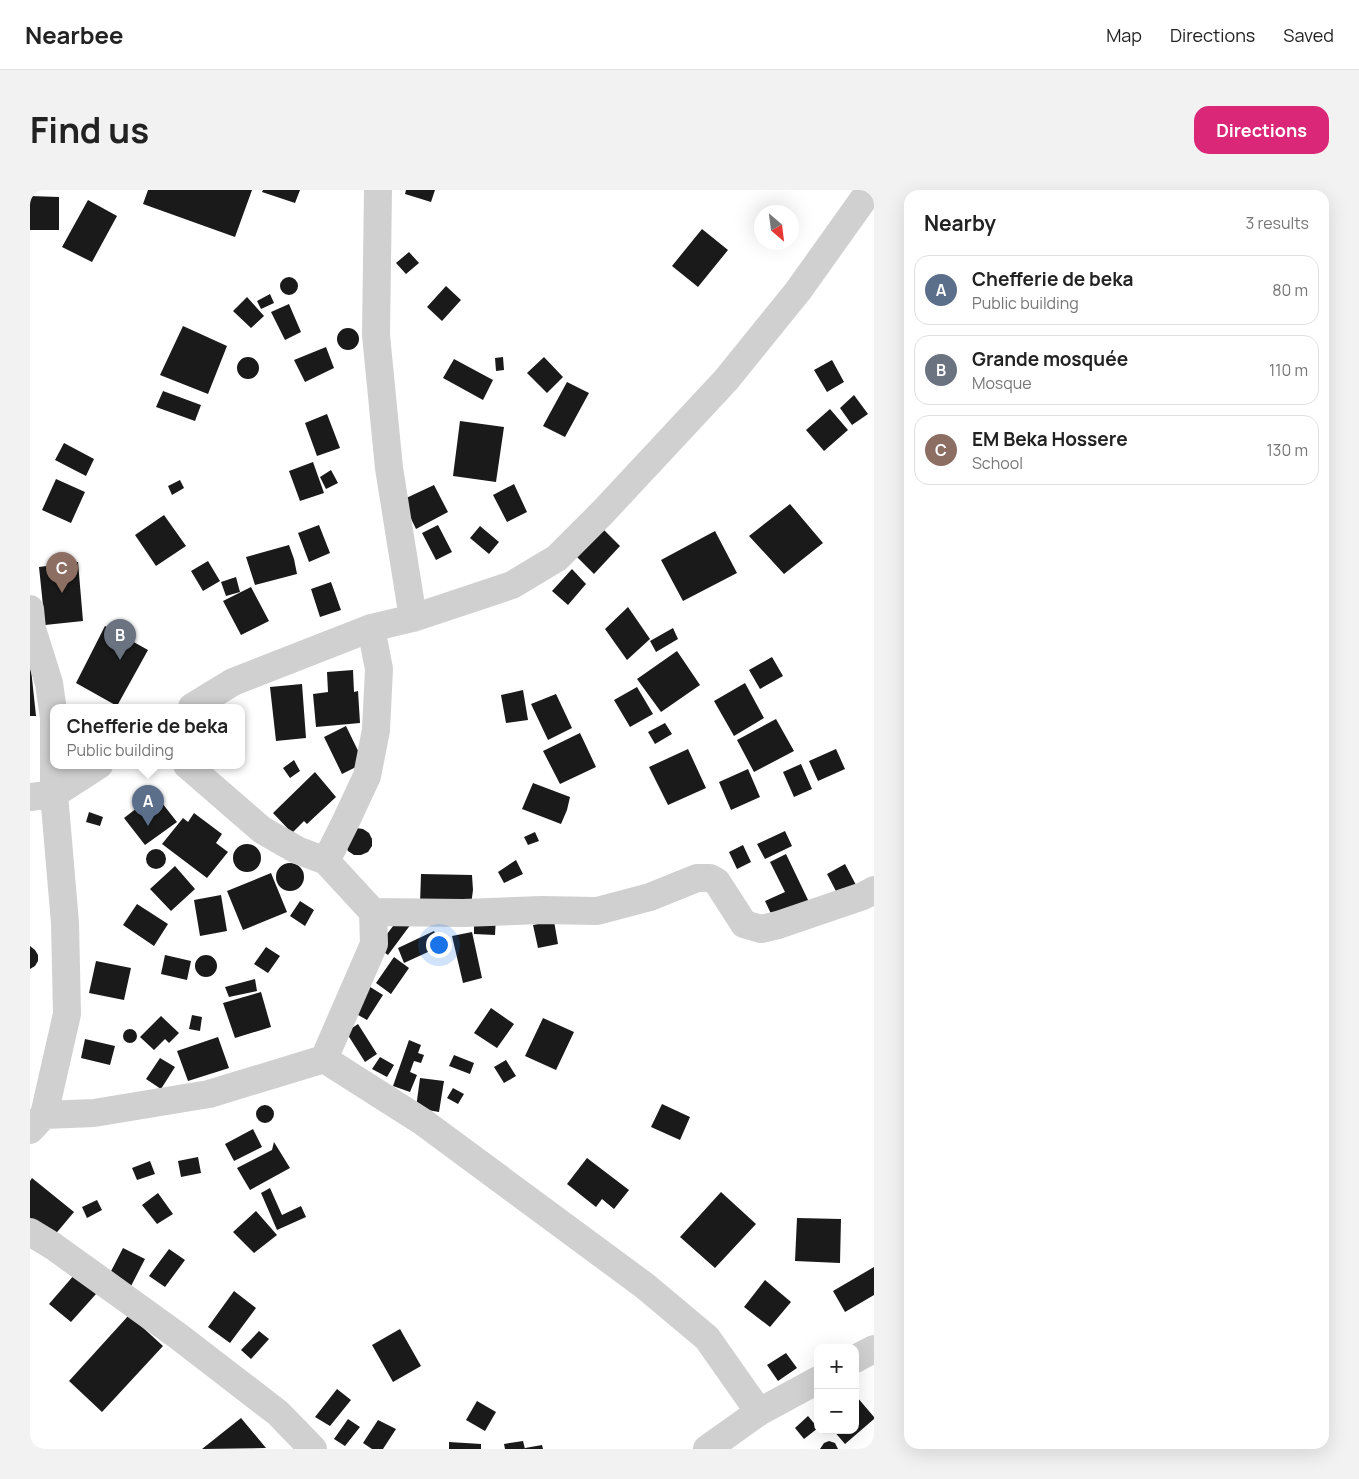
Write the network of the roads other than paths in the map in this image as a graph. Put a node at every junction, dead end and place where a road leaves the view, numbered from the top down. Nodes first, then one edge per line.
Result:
1 (378, 190) edge
2 (862, 193) edge
3 (30, 609) edge
4 (413, 618) junction
5 (372, 628) junction
6 (52, 704) edge
7 (197, 704) edge
8 (50, 744) edge
9 (92, 769) edge
10 (192, 769) edge
11 (42, 796) edge
12 (326, 861) junction
13 (874, 890) edge
14 (373, 912) junction
15 (324, 1059) junction
16 (37, 1123) edge
17 (30, 1232) edge
18 (874, 1349) edge
19 (859, 1357) edge
20 (859, 1361) edge
21 (874, 1368) edge
22 (814, 1382) edge
23 (759, 1412) junction
24 (313, 1449) edge
25 (707, 1449) edge

1 - 4 street
2 - 4 street
3 - 6 street
4 - 5 street
5 - 7 street
5 - 12 street
8 - 11 street
9 - 11 street
10 - 12 street
11 - 16 street
12 - 14 street
13 - 14 street
14 - 15 street
15 - 16 street
15 - 23 street
17 - 24 street
18 - 19 street
20 - 21 street
22 - 23 street
23 - 25 street

